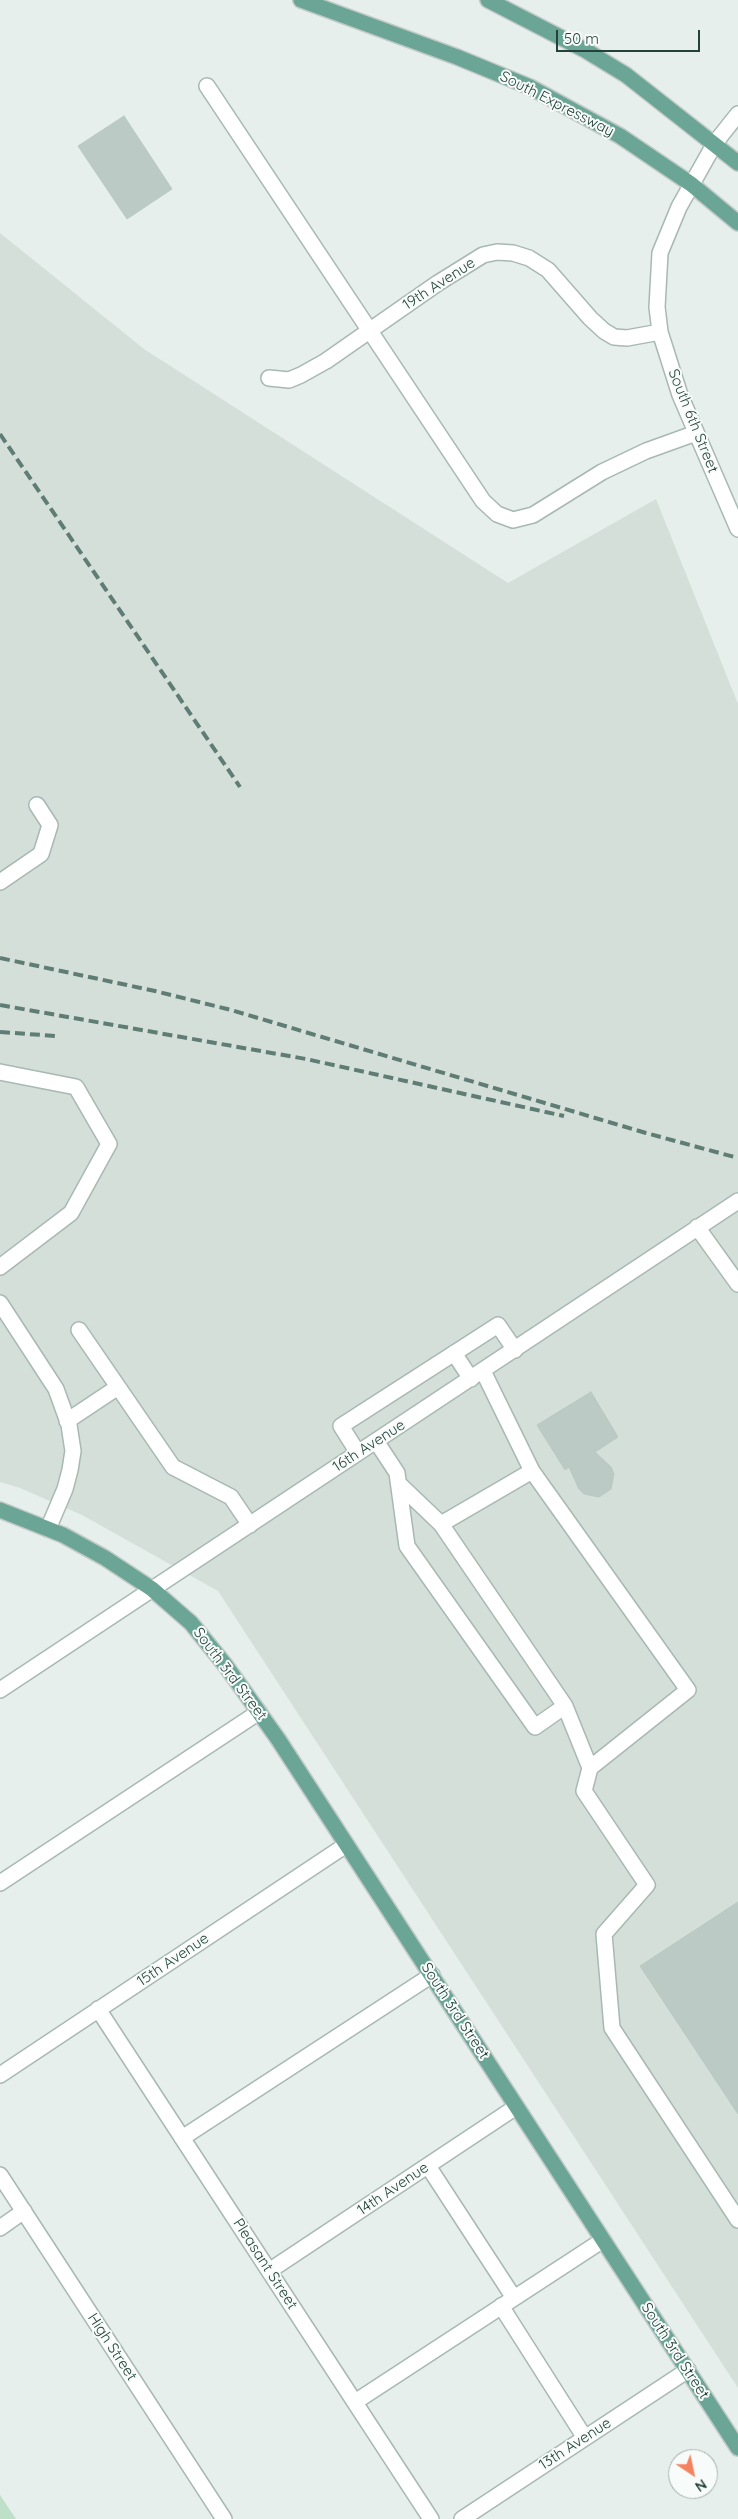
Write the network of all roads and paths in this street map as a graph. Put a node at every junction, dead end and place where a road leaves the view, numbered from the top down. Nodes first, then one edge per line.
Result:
1 (302, 0) edge
2 (488, 0) edge
3 (207, 86) dead end
4 (738, 114) edge
5 (715, 143) junction
6 (738, 163) edge
7 (691, 184) junction
8 (738, 223) edge
9 (370, 330) junction
10 (660, 332) junction
11 (268, 378) dead end
12 (696, 433) junction
13 (738, 529) edge
14 (37, 805) dead end
15 (0, 882) edge
16 (0, 1072) edge
17 (738, 1200) edge
18 (697, 1227) junction
19 (0, 1267) edge
20 (738, 1284) edge
21 (0, 1303) edge
22 (80, 1330) dead end
23 (515, 1350) junction
24 (454, 1354) junction
25 (477, 1375) junction
26 (118, 1387) junction
27 (68, 1421) junction
28 (376, 1441) junction
29 (358, 1453) junction
30 (532, 1470) junction
31 (399, 1484) junction
32 (0, 1510) edge
33 (250, 1524) junction
34 (441, 1524) junction
35 (48, 1529) junction
36 (152, 1589) junction
37 (0, 1690) edge
38 (565, 1706) junction
39 (259, 1712) junction
40 (590, 1768) junction
41 (346, 1845) junction
42 (0, 1883) edge
43 (432, 1975) junction
44 (98, 2009) junction
45 (0, 2075) edge
46 (516, 2107) junction
47 (182, 2138) junction
48 (428, 2166) junction
49 (0, 2175) edge
50 (24, 2212) junction
51 (738, 2220) edge
52 (0, 2228) edge
53 (603, 2240) junction
54 (269, 2271) junction
55 (514, 2298) junction
56 (501, 2306) junction
57 (688, 2370) junction
58 (355, 2402) junction
59 (585, 2438) junction
60 (738, 2448) edge
61 (224, 2519) edge
62 (431, 2519) edge
63 (462, 2519) edge

1 - 7 main road, South Expressway
2 - 5 main road
3 - 9 street
4 - 5 street
5 - 6 main road
5 - 7 street, South 6th Street
7 - 8 main road, South Expressway
7 - 10 street, South 6th Street
9 - 10 street, 19th Avenue
9 - 11 street, 19th Avenue
9 - 12 street
10 - 12 street, South 6th Street
12 - 13 street, South 6th Street
14 - 15 street
16 - 19 street
17 - 18 street, 16th Avenue
18 - 20 street
18 - 23 street, 16th Avenue
21 - 27 street
22 - 26 street
23 - 24 street
23 - 25 street, 16th Avenue
24 - 25 street
24 - 29 street
25 - 28 street, 16th Avenue
25 - 30 street
26 - 27 street
26 - 33 street
27 - 35 street
28 - 29 street, 16th Avenue
28 - 31 street
29 - 33 street, 16th Avenue
30 - 34 street
30 - 40 street
31 - 34 street
31 - 38 street
32 - 35 main road, South 3rd Street
33 - 36 street, 16th Avenue
34 - 38 street
35 - 36 main road, South 3rd Street
36 - 37 street, 16th Avenue
36 - 39 main road, South 3rd Street
38 - 40 street
39 - 41 main road, South 3rd Street
39 - 42 street
40 - 51 street
41 - 43 main road, South 3rd Street
41 - 44 street, 15th Avenue
43 - 46 main road, South 3rd Street
43 - 47 street
44 - 45 street, 15th Avenue
44 - 47 street, Pleasant Street
46 - 48 street, 14th Avenue
46 - 53 main road, South 3rd Street
47 - 54 street, Pleasant Street
48 - 54 street, 14th Avenue
48 - 55 street
49 - 50 street, High Street
50 - 52 street
50 - 61 street, High Street
53 - 55 street
53 - 57 main road, South 3rd Street
54 - 58 street, Pleasant Street
55 - 56 street
56 - 58 street
56 - 59 street
57 - 59 street, 13th Avenue
57 - 60 main road, South 3rd Street
58 - 62 street, Pleasant Street
59 - 63 street, 13th Avenue

